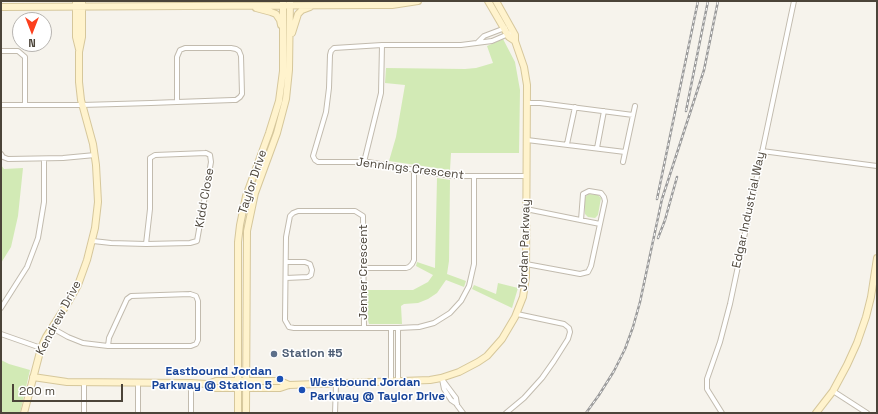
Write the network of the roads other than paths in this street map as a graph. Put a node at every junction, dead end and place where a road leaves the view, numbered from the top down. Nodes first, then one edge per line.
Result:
1 (418, 1) edge
2 (488, 1) edge
3 (496, 1) edge
4 (794, 1) edge
5 (283, 3) edge
6 (290, 3) edge
7 (79, 4) edge
8 (243, 5) junction
9 (1, 6) edge
10 (316, 6) junction
11 (512, 29) junction
12 (283, 31) junction
13 (505, 32) junction
14 (515, 41) junction
15 (290, 42) junction
16 (382, 45) junction
17 (1, 51) edge
18 (177, 102) junction
19 (527, 103) junction
20 (1, 105) edge
21 (25, 105) junction
22 (82, 105) junction
23 (635, 106) dead end
24 (575, 107) junction
25 (604, 111) junction
26 (633, 115) junction
27 (526, 140) junction
28 (567, 144) junction
29 (596, 148) junction
30 (625, 152) junction
31 (762, 152) junction
32 (1, 154) edge
33 (95, 154) junction
34 (44, 159) junction
35 (364, 162) junction
36 (623, 162) dead end
37 (877, 166) edge
38 (414, 169) junction
39 (474, 176) junction
40 (526, 176) junction
41 (526, 209) junction
42 (581, 220) junction
43 (600, 224) junction
44 (92, 241) junction
45 (146, 244) junction
46 (877, 258) edge
47 (286, 262) junction
48 (526, 264) junction
49 (364, 268) junction
50 (286, 278) junction
51 (1, 308) edge
52 (517, 314) junction
53 (52, 328) junction
54 (364, 328) junction
55 (391, 328) junction
56 (398, 328) junction
57 (1, 334) edge
58 (108, 346) junction
59 (41, 348) junction
60 (33, 377) junction
61 (442, 378) junction
62 (238, 381) junction
63 (246, 381) junction
64 (84, 382) junction
65 (138, 382) junction
66 (391, 382) junction
67 (398, 382) junction
68 (190, 383) junction
69 (208, 384) junction
70 (289, 384) junction
71 (336, 384) junction
72 (238, 388) junction
73 (246, 388) junction
74 (833, 391) junction
75 (24, 413) edge
76 (84, 413) edge
77 (138, 413) edge
78 (191, 413) edge
79 (238, 413) edge
80 (246, 413) edge
81 (335, 413) edge
82 (462, 413) edge
83 (506, 413) edge
84 (722, 413) edge
85 (816, 413) edge
86 (867, 413) edge

1 - 10 street
2 - 13 street
3 - 11 street, Jordan Parkway
4 - 31 street, Edgar Industrial Way
5 - 6 street
5 - 8 street
5 - 12 street, Taylor Drive
6 - 10 street
6 - 15 street, Taylor Drive
7 - 8 street
7 - 9 street
7 - 22 street, Kendrew Drive
8 - 12 street
10 - 15 street
11 - 13 street, Jennings Crescent
11 - 14 street, Jordan Parkway
12 - 62 street, Taylor Drive
13 - 14 street
13 - 16 street, Jennings Crescent
14 - 19 street, Jordan Parkway
15 - 63 street, Taylor Drive
16 - 35 street
16 - 35 street, Jennings Crescent
17 - 21 street
18 - 18 street
18 - 22 street
19 - 24 street
19 - 27 street, Jordan Parkway
20 - 21 street
21 - 22 street
22 - 33 street, Kendrew Drive
23 - 26 street
24 - 25 street
24 - 28 street
25 - 26 street
25 - 29 street
26 - 30 street
27 - 28 street
27 - 40 street, Jordan Parkway
28 - 29 street
29 - 30 street
30 - 36 street
31 - 37 street
31 - 84 street, Edgar Industrial Way
32 - 34 street
33 - 34 street
33 - 44 street, Kendrew Drive
34 - 51 street
35 - 38 street, Jennings Crescent
38 - 39 street, Jennings Crescent
38 - 49 street
39 - 40 street, Jennings Crescent
39 - 56 street, Jenner Crescent
40 - 41 street, Jordan Parkway
41 - 42 street
41 - 48 street, Jordan Parkway
42 - 43 street
42 - 43 street
43 - 48 street
44 - 45 street, Kidd Close
44 - 53 street, Kendrew Drive
45 - 45 street, Kidd Close
46 - 74 street
47 - 49 street, Jenner Crescent
47 - 50 street, Jenner Crescent
47 - 50 street
48 - 52 street, Jordan Parkway
49 - 54 street, Jenner Crescent
50 - 54 street, Jenner Crescent
52 - 61 street, Jordan Parkway
52 - 83 street
53 - 58 street
53 - 59 street, Kendrew Drive
54 - 55 street, Jenner Crescent
55 - 56 street, Jenner Crescent
55 - 66 street
56 - 67 street
57 - 59 street
58 - 58 street
59 - 60 street, Kendrew Drive
60 - 64 street
60 - 75 street, Kendrew Drive
61 - 67 street, Jordan Parkway
61 - 82 street
62 - 63 street, Jordan Parkway
62 - 69 street, Jordan Parkway
62 - 72 street, Taylor Drive
63 - 70 street, Jordan Parkway
63 - 73 street, Taylor Drive
64 - 65 street
64 - 76 street
65 - 68 street
65 - 77 street
66 - 67 street, Jordan Parkway
66 - 71 street, Jordan Parkway
68 - 69 street
68 - 78 street
69 - 72 street, Jordan Parkway
70 - 71 street, Jordan Parkway
70 - 73 street, Jordan Parkway
71 - 81 street
72 - 73 street, Jordan Parkway
72 - 79 street, Taylor Drive
73 - 80 street, Taylor Drive
74 - 85 street
74 - 86 street

